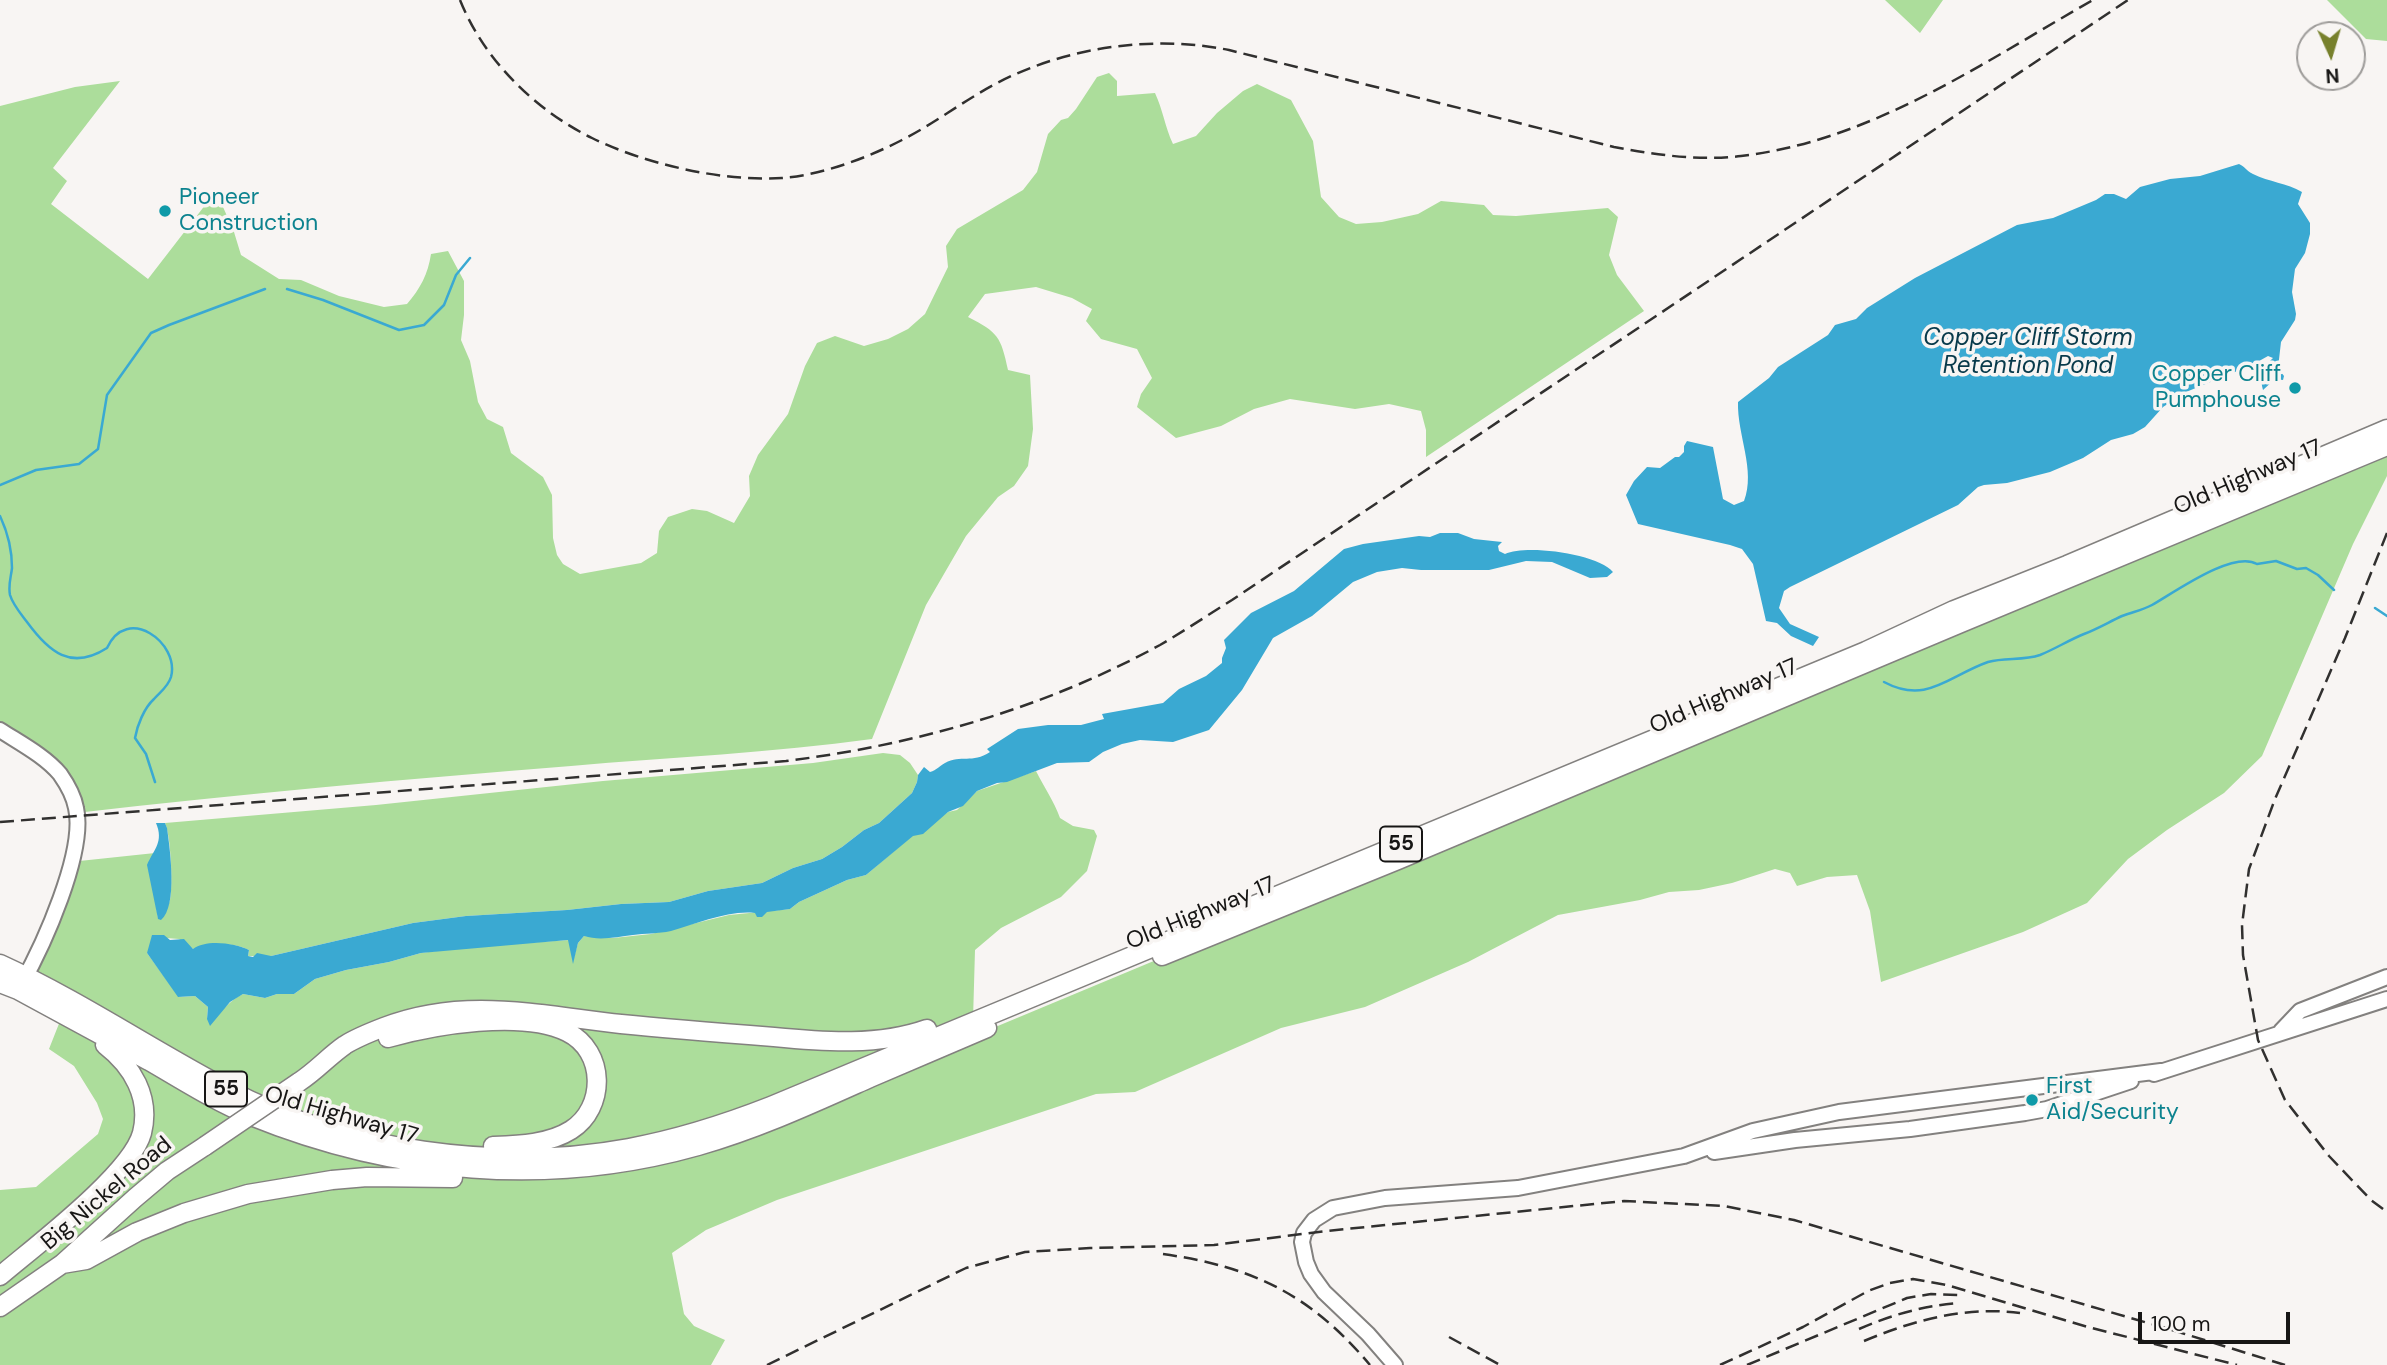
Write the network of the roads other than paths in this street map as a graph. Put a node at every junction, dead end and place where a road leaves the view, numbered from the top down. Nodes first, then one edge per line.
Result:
1 (2387, 429) edge
2 (2387, 446) edge
3 (0, 730) edge
4 (0, 964) edge
5 (2387, 977) edge
6 (0, 983) edge
7 (22, 983) junction
8 (2387, 999) edge
9 (969, 1023) junction
10 (88, 1028) junction
11 (2279, 1033) junction
12 (2161, 1071) junction
13 (307, 1077) junction
14 (444, 1153) junction
15 (1683, 1157) junction
16 (505, 1170) junction
17 (62, 1264) junction
18 (0, 1276) edge
19 (0, 1307) edge
20 (1395, 1365) edge

1 - 9 main road, Old Highway 17 / 55
2 - 16 main road, Old Highway 17 / 55
3 - 7 street
4 - 7 main road, 55
5 - 11 street
6 - 7 main road, 55
7 - 10 main road, Old Highway 17 / 55
7 - 14 main road, Old Highway 17 / 55
8 - 11 street
9 - 13 main road
9 - 14 main road, Old Highway 17 / 55
10 - 16 main road, Old Highway 17 / 55
10 - 18 main road
11 - 12 street
12 - 15 street
12 - 15 street
13 - 14 main road
13 - 17 main road, Big Nickel Road, bridge
15 - 20 street
16 - 17 main road
17 - 19 main road, Big Nickel Road

